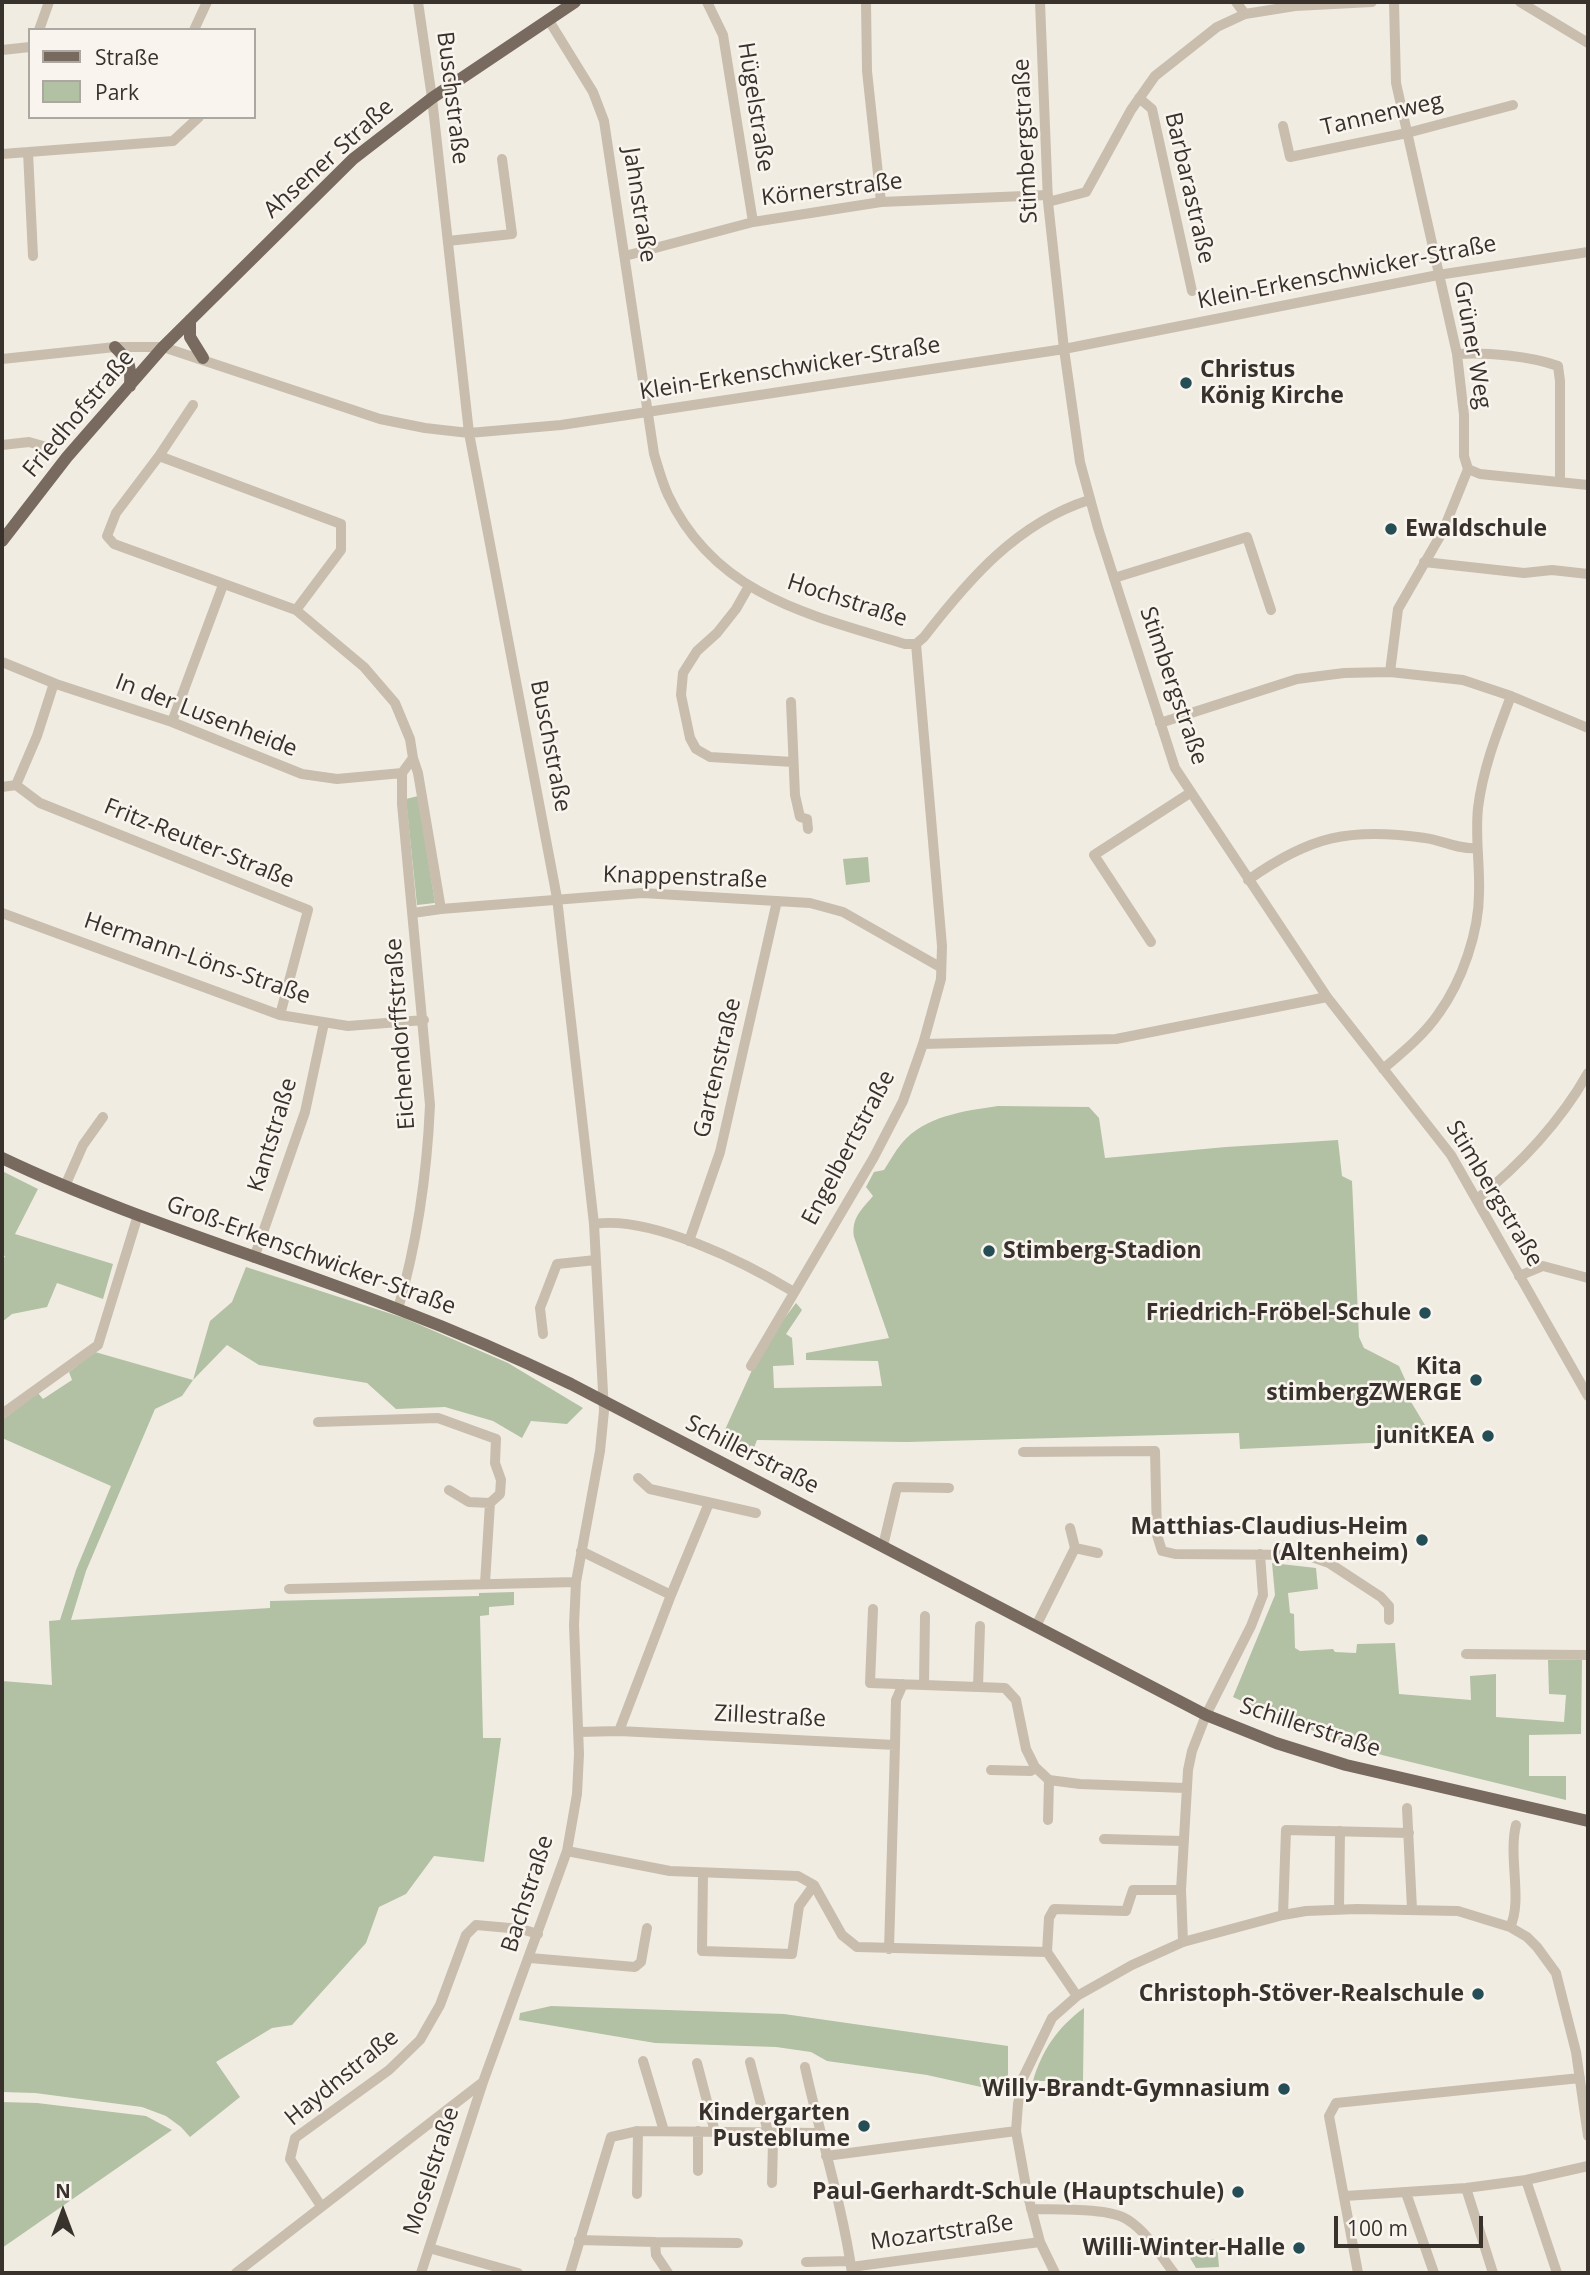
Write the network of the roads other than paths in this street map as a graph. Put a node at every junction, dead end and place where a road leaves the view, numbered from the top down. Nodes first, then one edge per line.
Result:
1 (49, 2) edge
2 (207, 2) edge
3 (418, 2) edge
4 (575, 2) edge
5 (707, 2) edge
6 (866, 2) edge
7 (1040, 2) edge
8 (1236, 2) edge
9 (1372, 2) edge
10 (1394, 2) edge
11 (1524, 3) edge
12 (1245, 15) junction
13 (548, 19) junction
14 (40, 28) edge
15 (195, 28) edge
16 (1588, 43) edge
17 (28, 47) edge
18 (2, 50) edge
19 (432, 98) junction
20 (1139, 98) junction
21 (1514, 105) dead end
22 (192, 120) edge
23 (1283, 126) dead end
24 (1407, 133) junction
25 (27, 152) junction
26 (2, 154) edge
27 (502, 159) dead end
28 (1048, 198) junction
29 (881, 202) junction
30 (752, 222) junction
31 (448, 241) junction
32 (1588, 252) edge
33 (33, 256) dead end
34 (625, 256) junction
35 (1438, 275) junction
36 (1192, 291) dead end
37 (190, 320) junction
38 (163, 346) junction
39 (115, 347) junction
40 (1064, 349) junction
41 (1457, 354) junction
42 (203, 358) junction
43 (2, 359) edge
44 (130, 387) junction
45 (193, 405) dead end
46 (648, 412) junction
47 (469, 433) junction
48 (2, 444) edge
49 (50, 448) dead end
50 (159, 456) junction
51 (1466, 474) junction
52 (1560, 482) junction
53 (1588, 485) edge
54 (1089, 500) junction
55 (2, 541) edge
56 (1424, 562) junction
57 (1588, 573) edge
58 (1114, 578) junction
59 (223, 585) junction
60 (749, 586) junction
61 (296, 610) junction
62 (1272, 610) dead end
63 (916, 643) junction
64 (2, 662) edge
65 (1390, 672) junction
66 (54, 683) junction
67 (1511, 696) junction
68 (791, 702) dead end
69 (173, 722) junction
70 (1160, 723) junction
71 (1588, 728) edge
72 (413, 758) junction
73 (793, 762) junction
74 (402, 773) junction
75 (16, 785) junction
76 (2, 787) edge
77 (1190, 793) junction
78 (808, 829) dead end
79 (1477, 848) junction
80 (1248, 880) junction
81 (557, 898) junction
82 (777, 901) junction
83 (441, 909) junction
84 (2, 913) edge
85 (413, 913) junction
86 (1151, 942) dead end
87 (940, 967) junction
88 (1327, 997) junction
89 (280, 1015) junction
90 (424, 1020) junction
91 (324, 1023) junction
92 (923, 1044) junction
93 (1383, 1069) junction
94 (1588, 1073) edge
95 (103, 1117) dead end
96 (2, 1158) edge
97 (65, 1186) junction
98 (1477, 1199) junction
99 (138, 1215) junction
100 (594, 1224) junction
101 (689, 1241) junction
102 (254, 1258) junction
103 (596, 1260) junction
104 (1519, 1276) junction
105 (1588, 1278) edge
106 (794, 1292) junction
107 (398, 1309) junction
108 (543, 1334) dead end
109 (751, 1366) dead end
110 (1588, 1396) edge
111 (603, 1401) junction
112 (2, 1414) edge
113 (318, 1422) dead end
114 (1023, 1452) dead end
115 (638, 1478) dead end
116 (949, 1488) dead end
117 (449, 1490) dead end
118 (491, 1503) junction
119 (709, 1503) junction
120 (756, 1513) dead end
121 (1070, 1528) dead end
122 (883, 1546) junction
123 (1075, 1548) junction
124 (581, 1551) junction
125 (1098, 1553) dead end
126 (1260, 1554) junction
127 (576, 1582) junction
128 (485, 1583) junction
129 (289, 1589) dead end
130 (671, 1595) junction
131 (873, 1609) dead end
132 (925, 1616) dead end
133 (1389, 1620) dead end
134 (980, 1626) dead end
135 (1036, 1626) junction
136 (1466, 1654) dead end
137 (1588, 1655) edge
138 (903, 1684) junction
139 (924, 1684) junction
140 (978, 1686) junction
141 (1206, 1715) junction
142 (619, 1731) junction
143 (579, 1732) junction
144 (895, 1745) junction
145 (1035, 1767) junction
146 (991, 1770) dead end
147 (1049, 1780) junction
148 (1185, 1788) junction
149 (1407, 1808) dead end
150 (1048, 1820) dead end
151 (1588, 1821) edge
152 (1516, 1825) dead end
153 (1340, 1831) junction
154 (1409, 1833) junction
155 (1104, 1839) dead end
156 (1183, 1841) junction
157 (567, 1851) junction
158 (703, 1873) junction
159 (814, 1885) junction
160 (1181, 1890) junction
161 (1339, 1909) junction
162 (1412, 1909) junction
163 (1283, 1915) junction
164 (1510, 1927) junction
165 (648, 1928) dead end
166 (538, 1934) junction
167 (1184, 1942) junction
168 (889, 1949) junction
169 (1047, 1952) junction
170 (530, 1958) junction
171 (1077, 1996) junction
172 (1588, 2051) edge
173 (1576, 2052) junction
174 (643, 2061) dead end
175 (750, 2062) dead end
176 (697, 2063) dead end
177 (804, 2067) dead end
178 (1580, 2078) junction
179 (483, 2082) junction
180 (638, 2131) junction
181 (664, 2131) junction
182 (698, 2131) junction
183 (1016, 2131) junction
184 (715, 2132) junction
185 (768, 2132) junction
186 (820, 2133) junction
187 (1588, 2136) edge
188 (826, 2156) junction
189 (1588, 2166) edge
190 (698, 2171) dead end
191 (1525, 2180) junction
192 (772, 2183) dead end
193 (1466, 2188) junction
194 (1406, 2193) junction
195 (637, 2194) dead end
196 (1345, 2196) junction
197 (321, 2206) junction
198 (1031, 2209) junction
199 (579, 2240) junction
200 (655, 2242) junction
201 (1040, 2242) junction
202 (738, 2244) dead end
203 (429, 2248) junction
204 (806, 2262) dead end
205 (851, 2267) edge
206 (236, 2273) edge
207 (421, 2273) edge
208 (518, 2273) edge
209 (570, 2273) edge
210 (668, 2273) edge
211 (1055, 2273) edge
212 (1174, 2273) edge
213 (1357, 2273) edge
214 (1434, 2273) edge
215 (1493, 2273) edge
216 (1556, 2273) edge

1 - 14 street
2 - 15 street
3 - 19 street, Buschstraße
4 - 13 main road, Ahsener Straße
5 - 30 street, Hügelstraße
6 - 29 street
7 - 28 street, Stimbergstraße
8 - 12 street
9 - 12 street, Körnerstraße
10 - 24 street, Grüner Weg
11 - 16 street
12 - 20 street, Körnerstraße
13 - 19 main road, Ahsener Straße
13 - 34 street, Jahnstraße
17 - 18 street
19 - 31 street, Buschstraße
19 - 37 main road, Ahsener Straße
20 - 28 street, Körnerstraße
20 - 36 street, Barbarastraße
21 - 24 street, Tannenweg
22 - 25 street
23 - 24 street, Tannenweg
24 - 35 street, Grüner Weg
25 - 26 street
25 - 33 street
27 - 31 street, Buschstraße
28 - 29 street, Körnerstraße
28 - 40 street, Stimbergstraße
29 - 30 street, Körnerstraße
30 - 34 street, Körnerstraße
31 - 47 street, Buschstraße
32 - 35 street, Klein-Erkenschwicker-Straße
34 - 46 street, Jahnstraße
35 - 40 street, Klein-Erkenschwicker-Straße
35 - 41 street, Grüner Weg
37 - 38 main road, Ahsener Straße
37 - 42 main road
38 - 39 street, Klein-Erkenschwicker-Straße
38 - 42 street, Klein-Erkenschwicker-Straße
38 - 44 main road, Friedhofstraße
39 - 43 street, Klein-Erkenschwicker-Straße
39 - 44 main road
40 - 46 street, Klein-Erkenschwicker-Straße
40 - 54 street, Stimbergstraße
41 - 51 street, Grüner Weg
41 - 52 street
42 - 47 street, Klein-Erkenschwicker-Straße
44 - 55 main road, Friedhofstraße
45 - 50 street
46 - 47 street, Klein-Erkenschwicker-Straße
46 - 60 street, Hochstraße
47 - 81 street, Buschstraße
48 - 49 street
50 - 59 street
50 - 61 street
51 - 52 street
51 - 56 street, Grüner Weg
52 - 53 street
54 - 58 street, Stimbergstraße
54 - 63 street, Hochstraße
56 - 57 street
56 - 65 street, Grüner Weg
58 - 62 street
58 - 70 street, Stimbergstraße
59 - 61 street
59 - 69 street
60 - 63 street, Hochstraße
60 - 73 street
61 - 72 street
63 - 87 street, Engelbertstraße
64 - 66 street, In der Lusenheide
65 - 67 street
65 - 70 street
66 - 69 street, In der Lusenheide
66 - 75 street
67 - 71 street
67 - 79 street
68 - 73 street
69 - 74 street, In der Lusenheide
70 - 77 street, Stimbergstraße
72 - 74 street
72 - 83 street
73 - 78 street
74 - 85 street, Eichendorffstraße
75 - 76 street
75 - 89 street, Fritz-Reuter-Straße
77 - 80 street, Stimbergstraße
77 - 86 street
79 - 80 street
79 - 93 street
80 - 88 street, Stimbergstraße
81 - 82 street, Knappenstraße
81 - 83 street, Knappenstraße
81 - 100 street, Buschstraße
82 - 87 street, Knappenstraße
82 - 101 street, Gartenstraße
83 - 85 street, Knappenstraße
84 - 89 street, Hermann-Löns-Straße
85 - 90 street, Eichendorffstraße
87 - 92 street, Engelbertstraße
88 - 92 street
88 - 93 street, Stimbergstraße
89 - 91 street, Hermann-Löns-Straße
90 - 91 street, Hermann-Löns-Straße
90 - 107 street, Eichendorffstraße
91 - 102 street, Kantstraße
92 - 106 street, Engelbertstraße
93 - 98 street, Stimbergstraße
94 - 98 street
95 - 97 street
96 - 97 main road, Groß-Erkenschwicker-Straße
97 - 99 main road, Groß-Erkenschwicker-Straße
98 - 104 street, Stimbergstraße
99 - 102 main road, Groß-Erkenschwicker-Straße
99 - 112 street
100 - 101 street
100 - 103 street, Buschstraße
101 - 106 street
102 - 107 main road, Groß-Erkenschwicker-Straße
103 - 108 street
103 - 111 street, Buschstraße
104 - 105 street
104 - 110 street, Stimbergstraße
106 - 109 street, Engelbertstraße
107 - 111 main road, Groß-Erkenschwicker-Straße
111 - 122 main road, Schillerstraße
111 - 124 street, Bachstraße
113 - 118 street
114 - 126 street
115 - 119 street
116 - 122 street
117 - 118 street
118 - 128 street
119 - 120 street
119 - 130 street
121 - 123 street
122 - 135 main road, Schillerstraße
123 - 125 street
123 - 135 street
124 - 127 street, Bachstraße
124 - 130 street
126 - 133 street
126 - 141 street
127 - 128 street
127 - 143 street, Bachstraße
128 - 129 street
130 - 142 street
131 - 138 street
132 - 139 street
134 - 140 street
135 - 141 main road, Schillerstraße
136 - 137 street
138 - 139 street
138 - 144 street
139 - 140 street
140 - 145 street
141 - 148 street
141 - 151 main road, Schillerstraße
142 - 143 street, Zillestraße
142 - 144 street, Zillestraße
143 - 157 street, Bachstraße
144 - 168 street
145 - 146 street
145 - 147 street
147 - 148 street
147 - 150 street
148 - 156 street
149 - 154 street
152 - 164 street
153 - 154 street
153 - 161 street
153 - 163 street
154 - 162 street
155 - 156 street
156 - 160 street
157 - 158 street
157 - 166 street, Bachstraße
158 - 159 street
158 - 159 street
159 - 168 street
160 - 167 street
160 - 169 street
161 - 162 street
161 - 163 street
162 - 164 street
163 - 167 street
164 - 173 street
165 - 170 street
166 - 170 street, Bachstraße
166 - 197 street, Haydnstraße
167 - 171 street
168 - 169 street
169 - 171 street
170 - 179 street, Bachstraße
171 - 183 street
172 - 173 street
173 - 178 street
174 - 181 street
175 - 185 street
176 - 184 street
177 - 186 street
178 - 187 street
178 - 196 street
179 - 197 street
179 - 203 street, Moselstraße
180 - 181 street
180 - 195 street
180 - 199 street
181 - 182 street
182 - 184 street
182 - 190 street
183 - 188 street
183 - 198 street
184 - 185 street
185 - 186 street
185 - 192 street
186 - 188 street
188 - 205 street
189 - 191 street
191 - 193 street
191 - 216 street
193 - 194 street
193 - 215 street
194 - 196 street
194 - 214 street
196 - 213 street
197 - 206 street
198 - 201 street
198 - 212 street
199 - 200 street
199 - 209 street
200 - 202 street
200 - 210 street
201 - 205 street, Mozartstraße
201 - 211 street
203 - 207 street, Moselstraße
203 - 208 street
204 - 205 street, Mozartstraße

